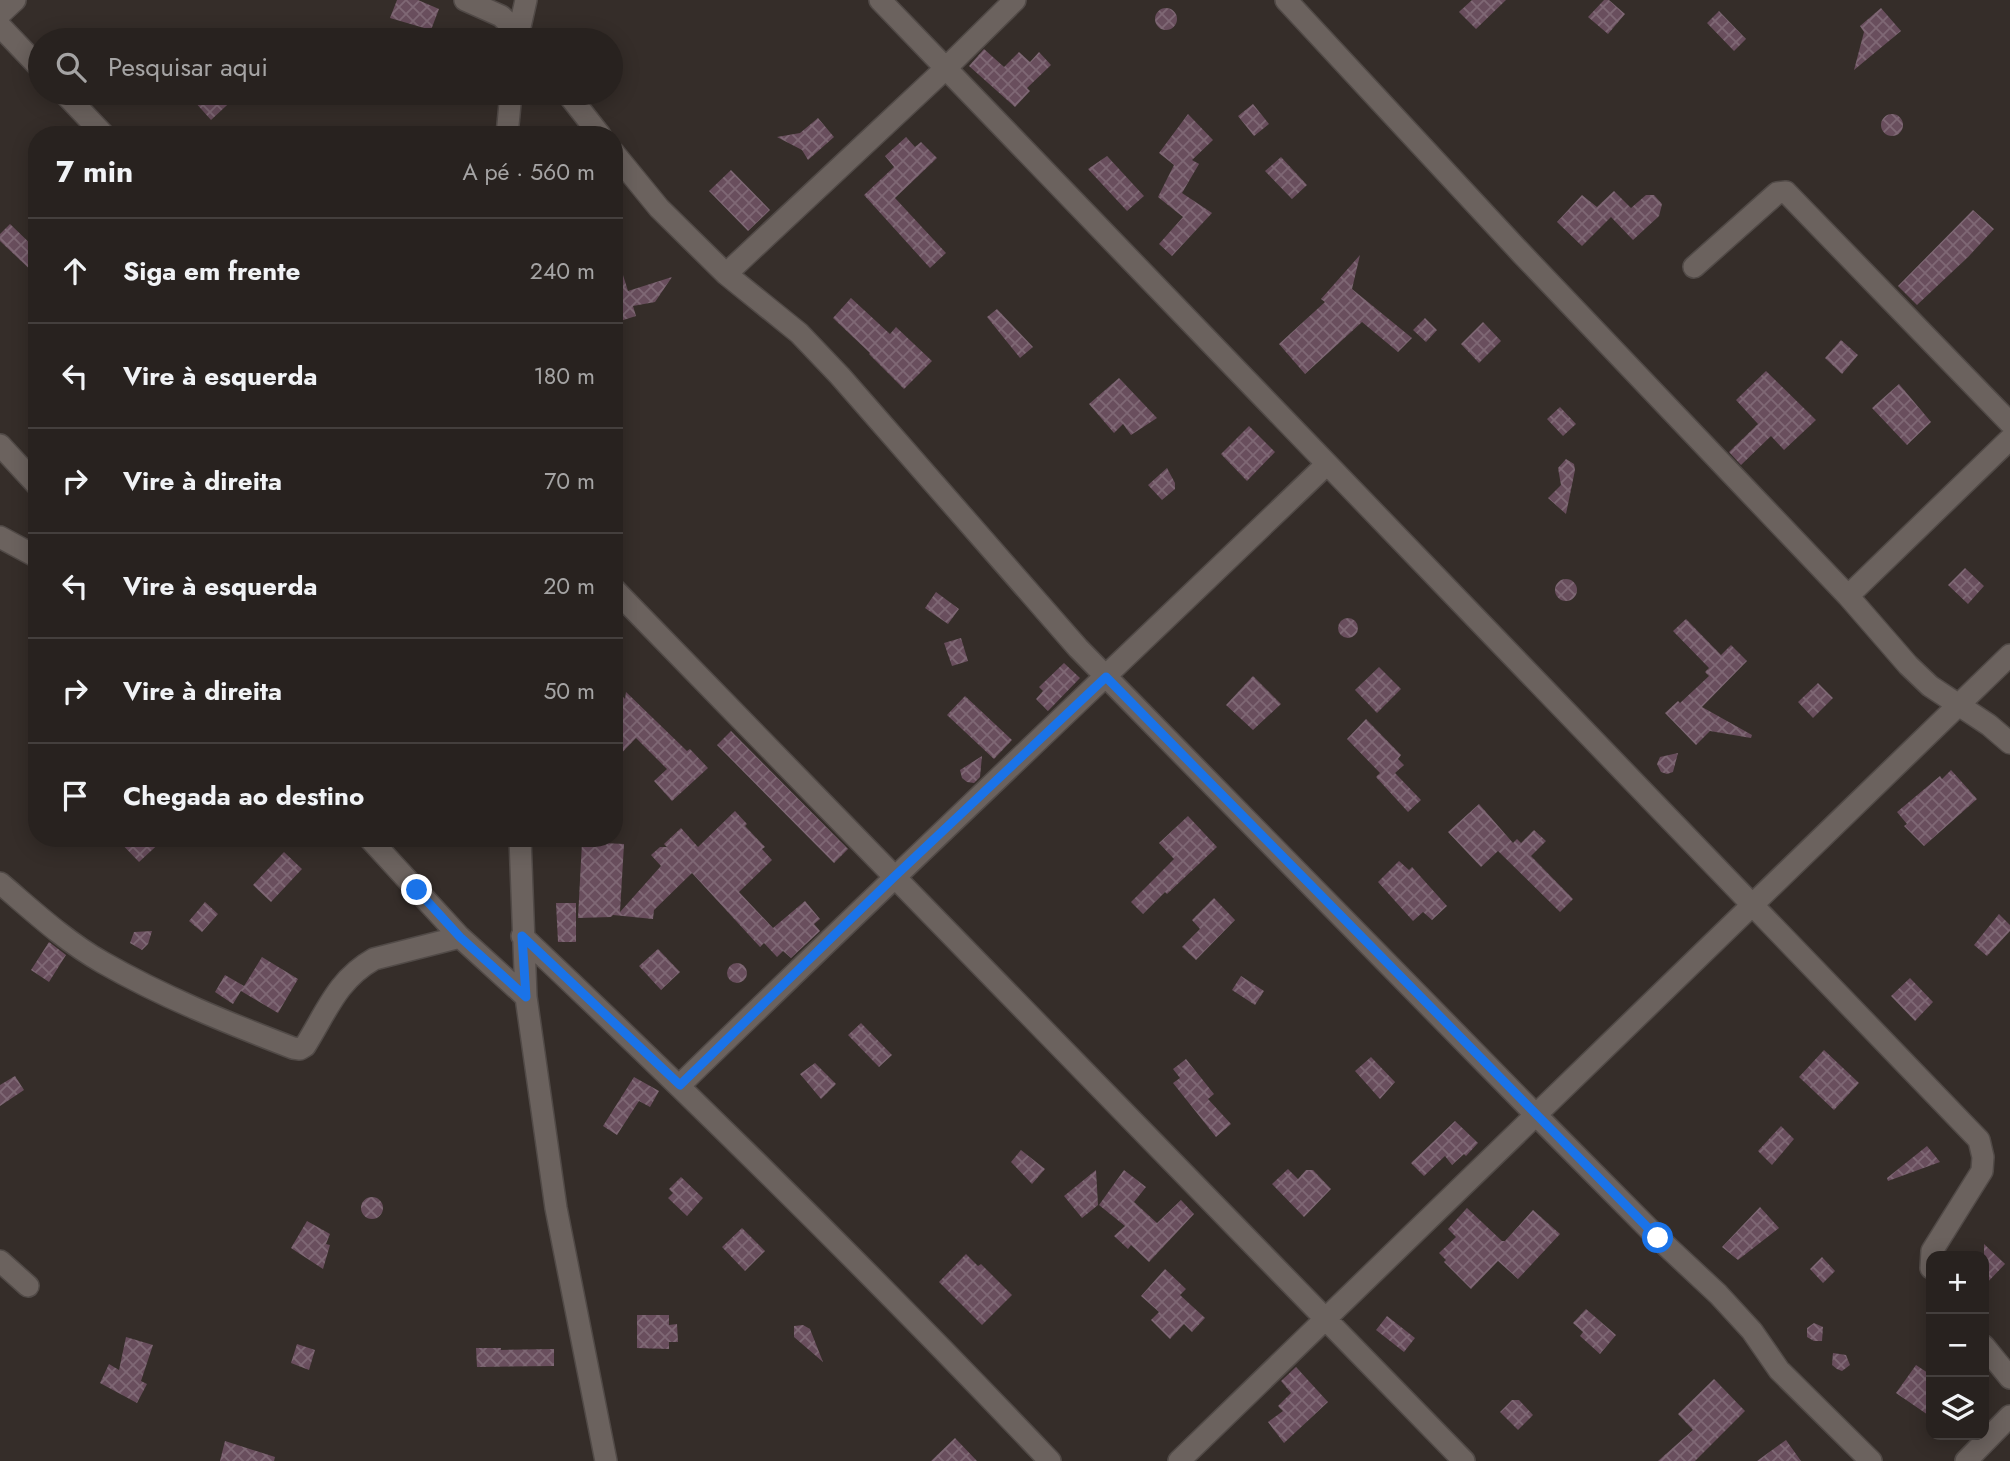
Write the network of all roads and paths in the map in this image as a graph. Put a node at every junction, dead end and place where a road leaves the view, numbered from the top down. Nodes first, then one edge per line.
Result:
1 (15, 0) edge
2 (465, 0) edge
3 (526, 0) edge
4 (880, 0) edge
5 (1015, 0) edge
6 (1286, 0) edge
7 (0, 14) edge
8 (0, 26) edge
9 (512, 28) edge
10 (522, 28) edge
11 (28, 55) edge
12 (945, 69) junction
13 (75, 105) edge
14 (510, 105) edge
15 (576, 105) edge
16 (95, 126) edge
17 (508, 126) edge
18 (593, 126) edge
19 (623, 164) edge
20 (1693, 267) dead end
21 (726, 274) junction
22 (2010, 423) edge
23 (2010, 439) edge
24 (0, 445) edge
25 (1327, 464) junction
26 (28, 475) edge
27 (0, 537) edge
28 (28, 552) edge
29 (1848, 596) junction
30 (623, 598) edge
31 (2010, 655) edge
32 (1106, 677) junction
33 (1959, 705) junction
34 (2010, 743) edge
35 (377, 847) edge
36 (520, 847) edge
37 (894, 877) junction
38 (0, 883) edge
39 (1754, 904) junction
40 (522, 936) junction
41 (460, 937) junction
42 (526, 997) junction
43 (680, 1085) junction
44 (1536, 1115) junction
45 (1932, 1251) edge
46 (0, 1261) edge
47 (28, 1286) dead end
48 (1325, 1318) junction
49 (1989, 1352) edge
50 (2010, 1378) edge
51 (2010, 1416) edge
52 (606, 1461) edge
53 (1050, 1461) edge
54 (1178, 1461) edge
55 (1464, 1461) edge
56 (1871, 1461) edge
57 (1966, 1461) edge

1 - 7 street
2 - 9 street
3 - 10 street
4 - 12 street
5 - 12 street
6 - 29 street
8 - 11 street
12 - 21 street
12 - 25 street
13 - 16 street
14 - 17 street
15 - 18 street
19 - 21 street
20 - 22 street
21 - 32 street
23 - 29 street
24 - 26 street
25 - 32 street
25 - 39 street
27 - 28 street
29 - 33 street
30 - 37 street
31 - 33 street
32 - 37 street
32 - 44 street
33 - 34 street
33 - 39 street
35 - 41 street
36 - 40 street
37 - 43 street
37 - 48 street
38 - 41 street
39 - 44 street
39 - 45 street
40 - 42 street
40 - 43 street
41 - 42 street
42 - 52 street
43 - 53 street
44 - 48 street
44 - 56 street
46 - 47 street
48 - 54 street
48 - 55 street
49 - 50 street
51 - 57 street

